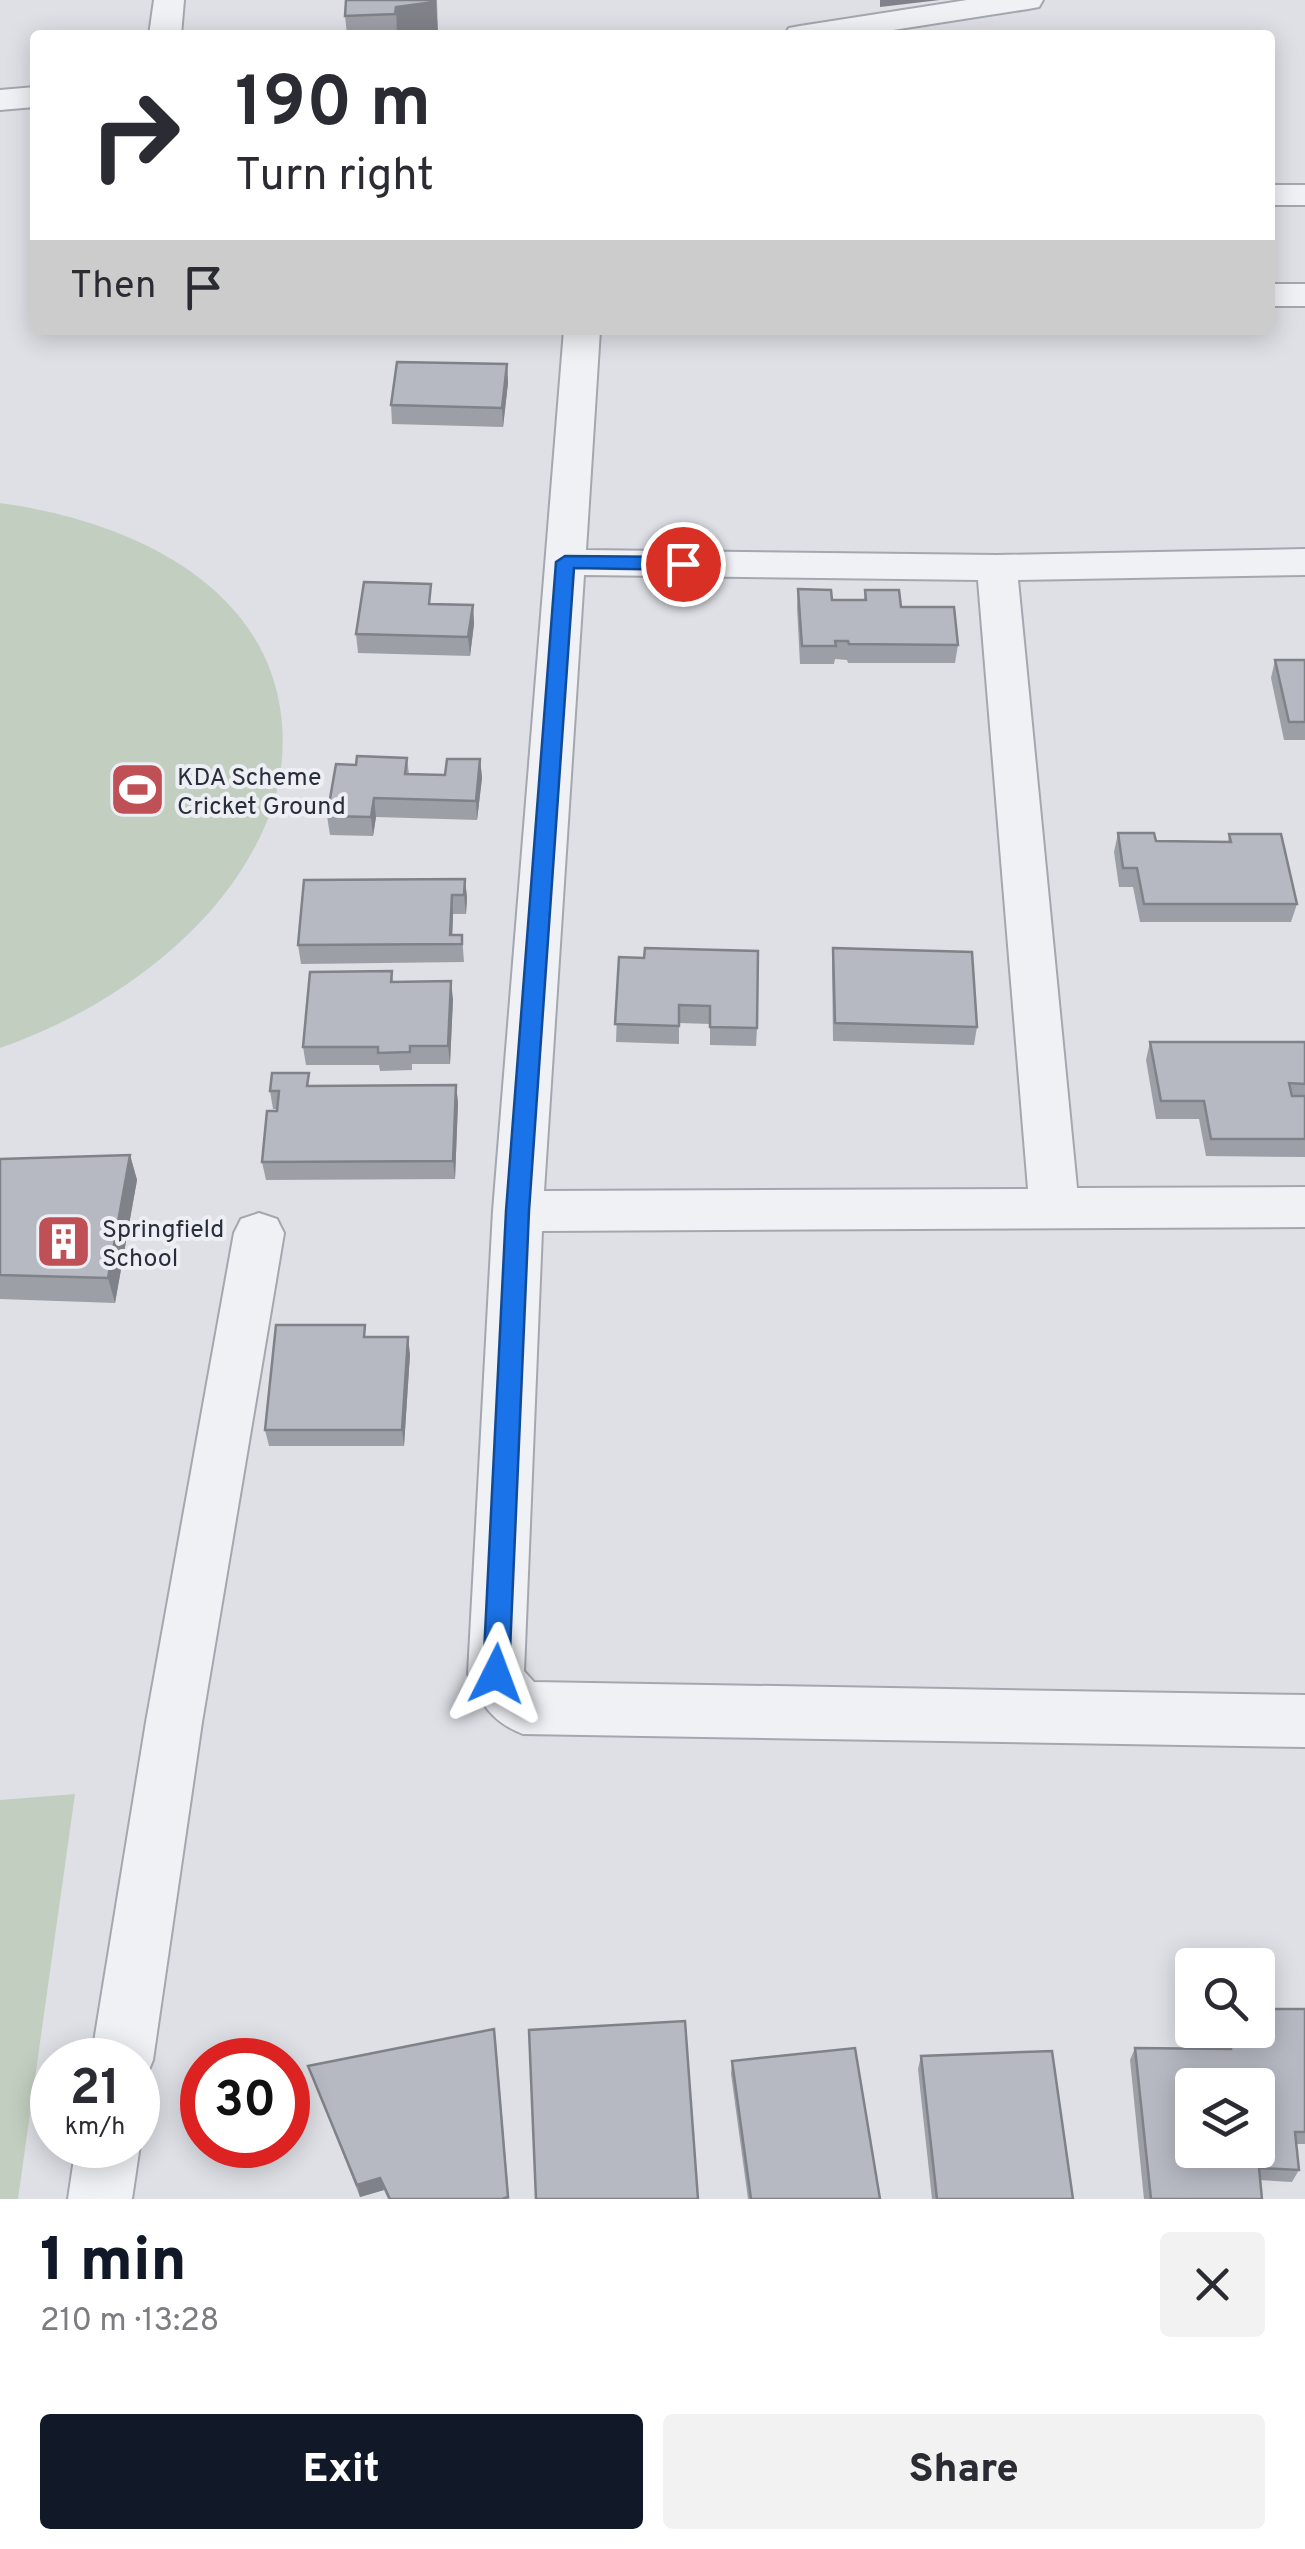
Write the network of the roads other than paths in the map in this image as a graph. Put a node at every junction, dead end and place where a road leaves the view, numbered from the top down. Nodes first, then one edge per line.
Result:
1 (169, 0) edge
2 (1028, 0) edge
3 (1040, 0) edge
4 (166, 30) edge
5 (833, 30) edge
6 (1040, 30) edge
7 (30, 97) edge
8 (0, 100) edge
9 (1275, 194) edge
10 (1305, 195) edge
11 (1305, 295) edge
12 (1275, 296) edge
13 (582, 335) edge
14 (565, 562) junction
15 (1305, 562) edge
16 (997, 568) junction
17 (1305, 1207) edge
18 (1054, 1209) junction
19 (518, 1211) junction
20 (259, 1234) dead end
21 (1305, 1722) edge
22 (125, 2038) edge
23 (105, 2168) edge
24 (100, 2199) edge

1 - 4 street
2 - 5 street
3 - 6 street
7 - 8 street
9 - 10 street
11 - 12 street
13 - 14 street
14 - 16 street
14 - 19 street
15 - 16 street
16 - 18 street
17 - 18 street
18 - 19 street
19 - 21 street
20 - 22 street
23 - 24 street

